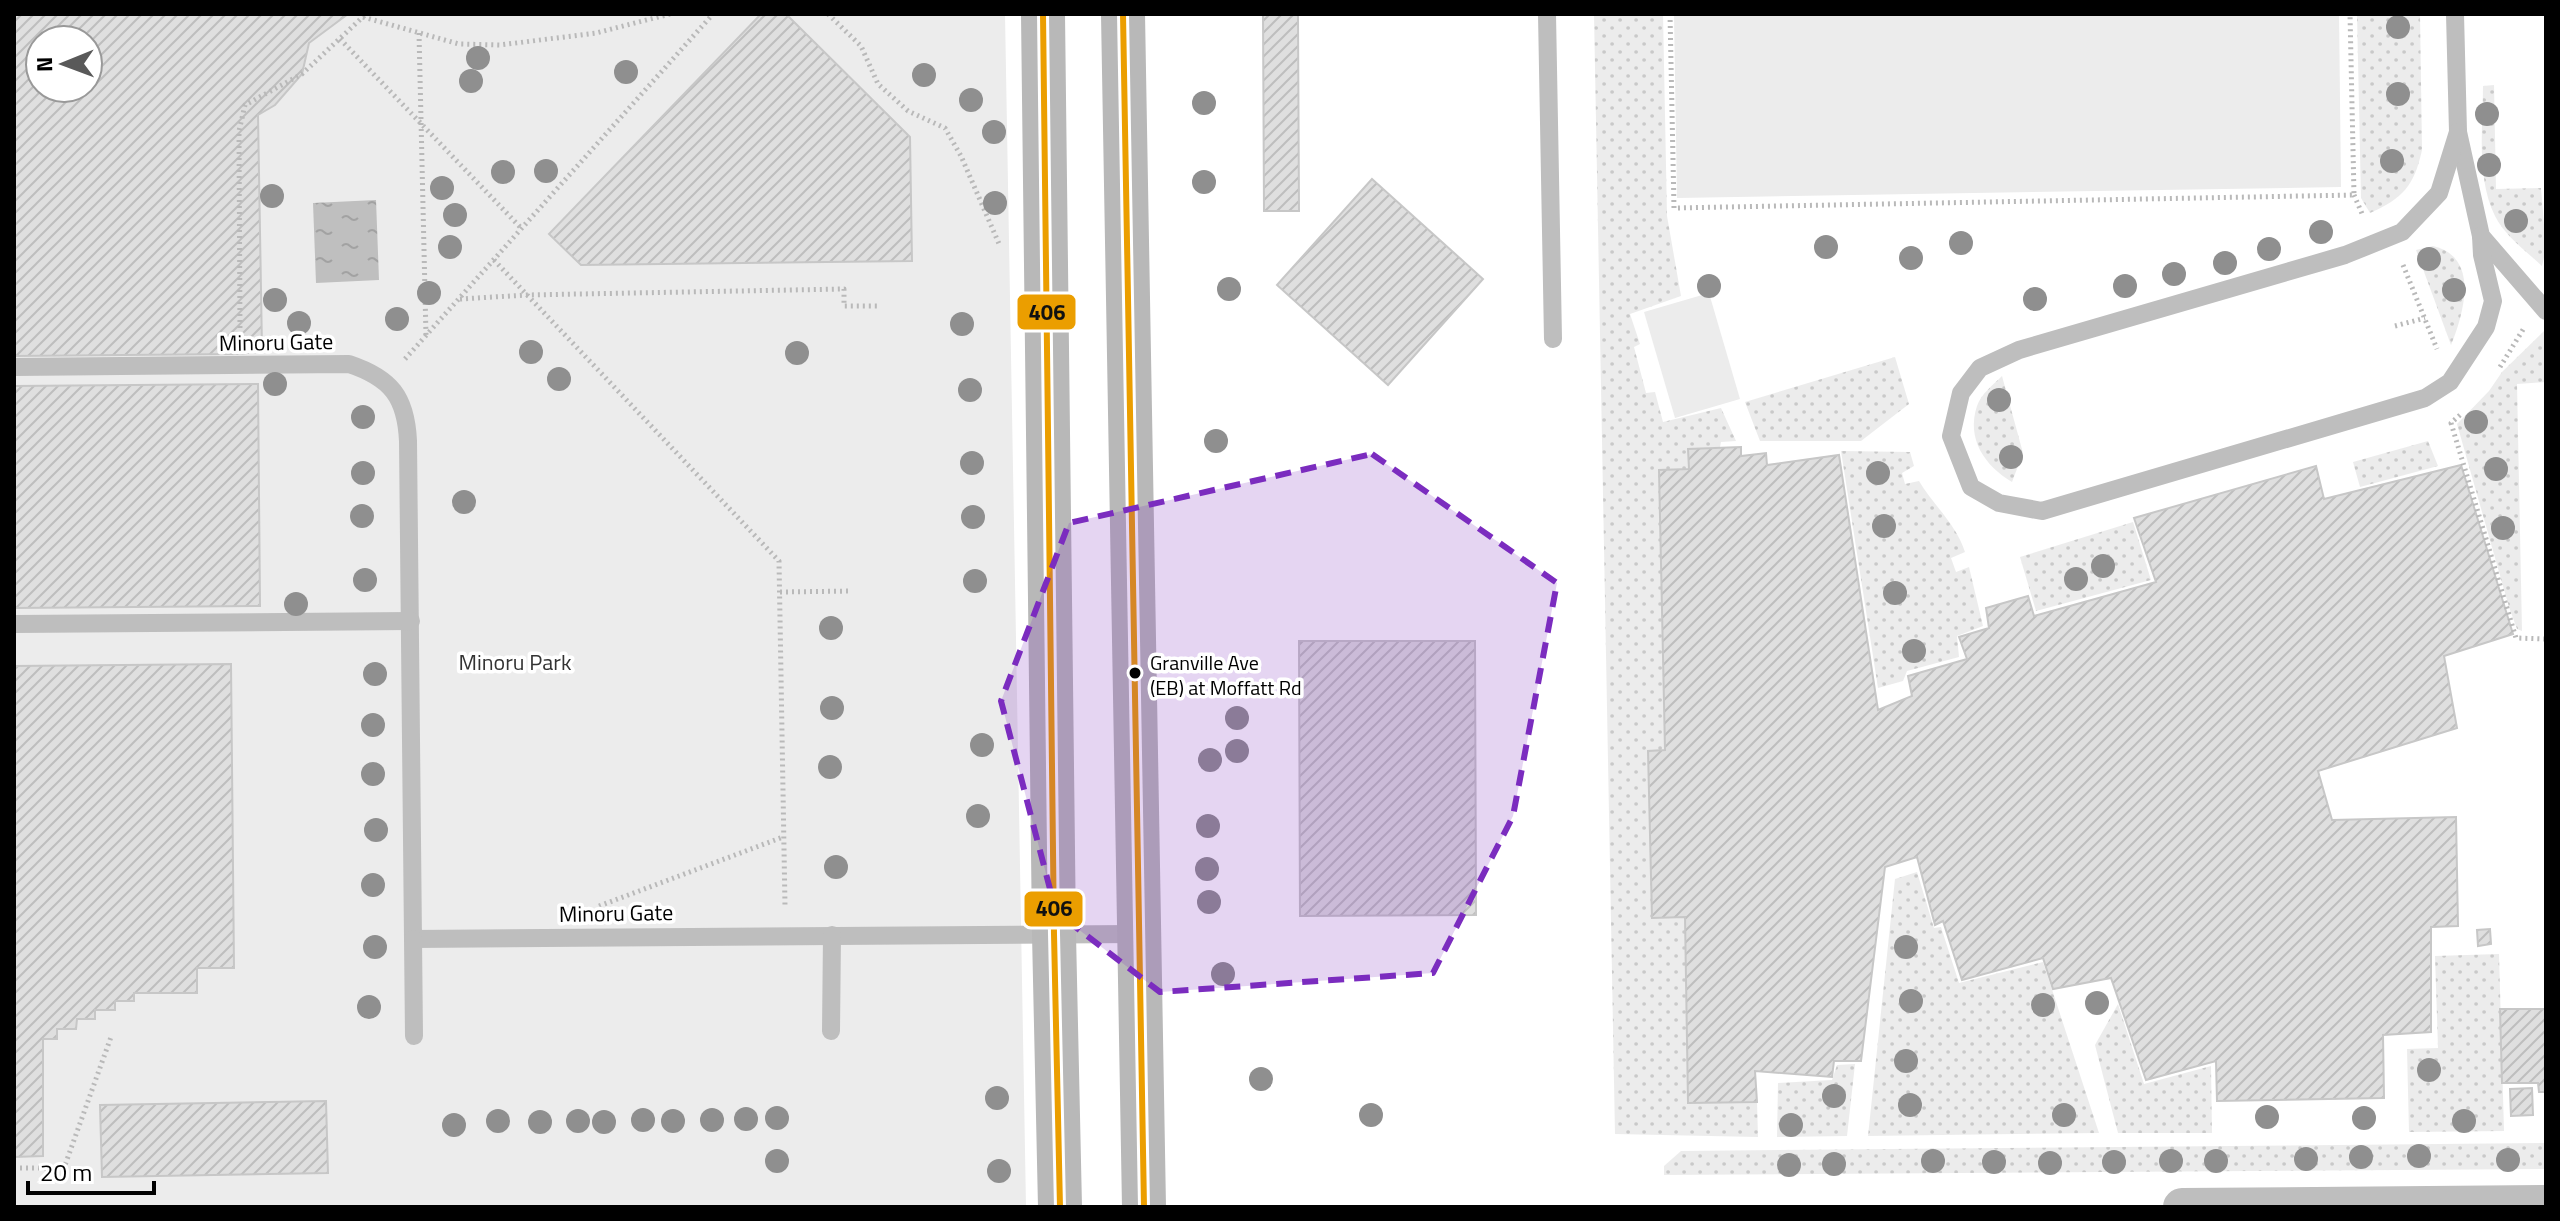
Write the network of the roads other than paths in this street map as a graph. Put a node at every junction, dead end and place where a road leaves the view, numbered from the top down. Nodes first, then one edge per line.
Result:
1 (1043, 14) edge
2 (1123, 14) edge
3 (1547, 14) edge
4 (2455, 14) edge
5 (2458, 132) junction
6 (2481, 236) junction
7 (2538, 314) edge
8 (1553, 339) dead end
9 (14, 367) edge
10 (411, 621) junction
11 (14, 624) edge
12 (1054, 934) junction
13 (1138, 934) junction
14 (832, 935) junction
15 (413, 939) junction
16 (831, 1031) dead end
17 (414, 1036) dead end
18 (2546, 1204) edge
19 (2391, 1206) edge
20 (1060, 1207) edge
21 (1144, 1207) edge
22 (2182, 1207) edge

1 - 12 main road
2 - 13 main road
3 - 8 lane
4 - 5 lane
5 - 6 lane
5 - 6 lane
6 - 7 lane
9 - 10 lane, Minoru Gate
10 - 11 lane
10 - 15 lane
12 - 13 lane, Minoru Gate
12 - 14 lane, Minoru Gate
12 - 20 main road
13 - 21 main road
14 - 15 lane, Minoru Gate
14 - 16 lane
15 - 17 lane
18 - 19 street
19 - 22 street

